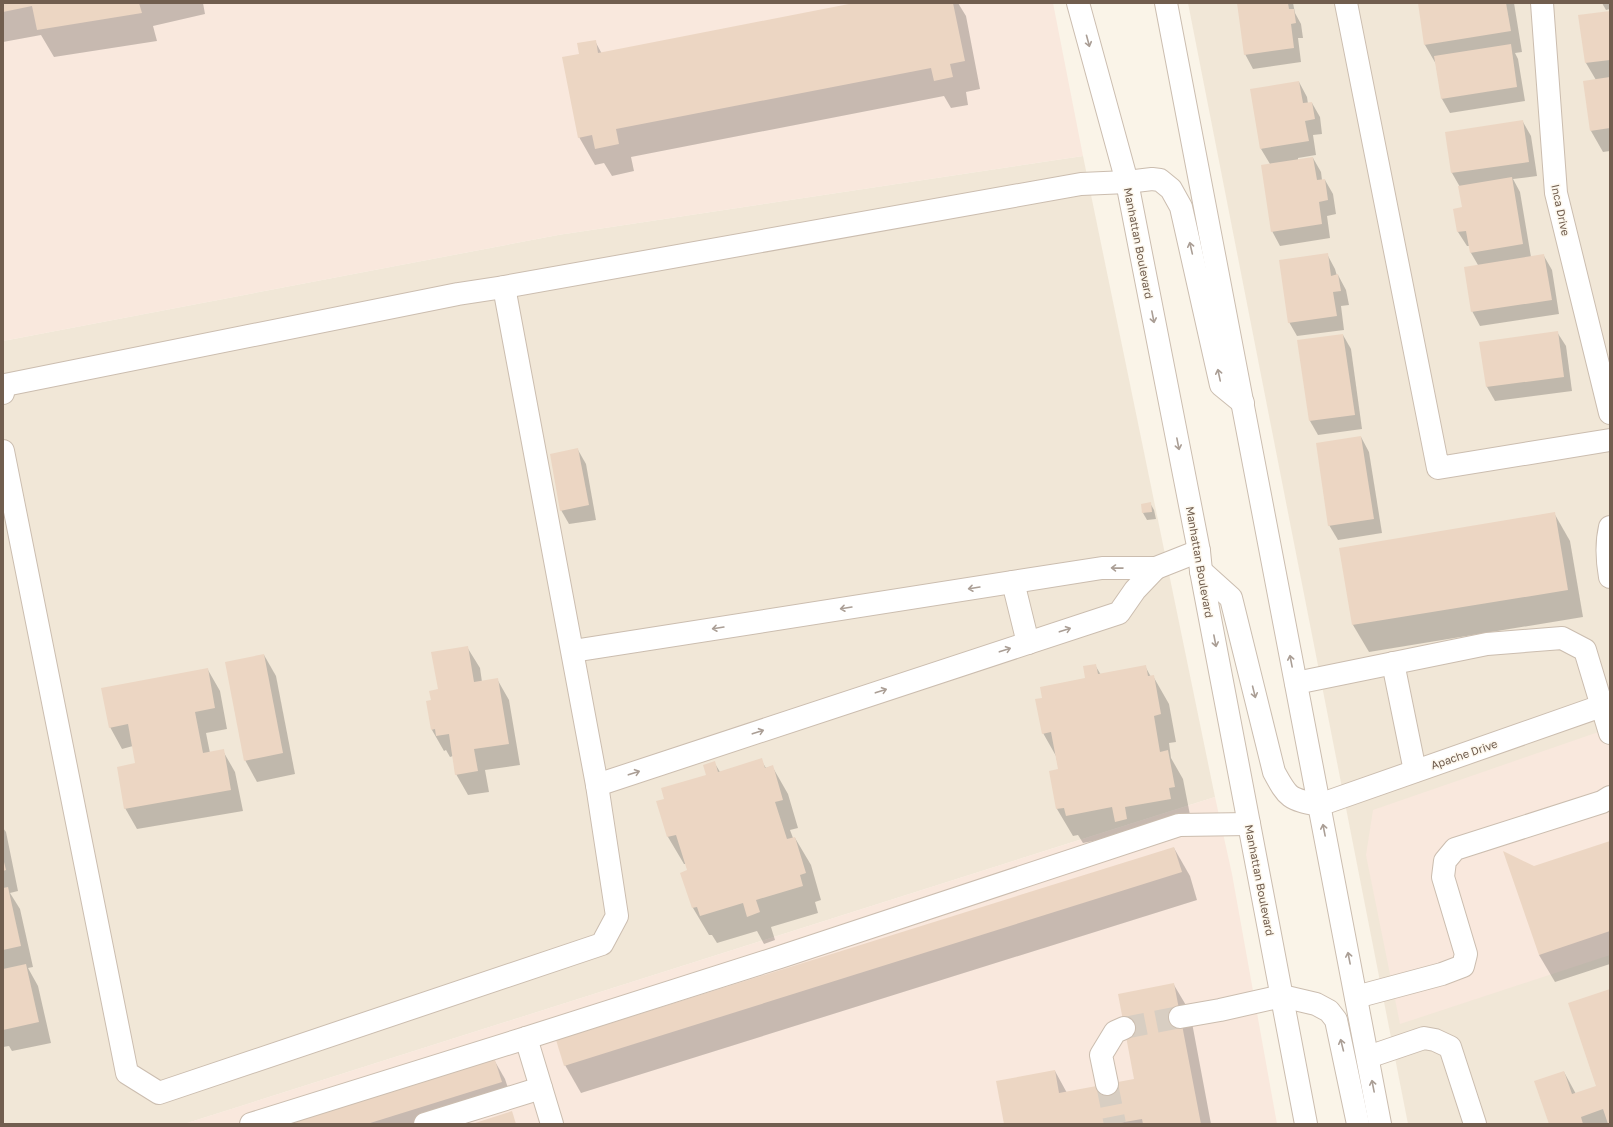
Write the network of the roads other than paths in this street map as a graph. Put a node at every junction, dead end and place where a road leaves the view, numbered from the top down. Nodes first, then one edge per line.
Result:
1 (1078, 3) edge
2 (1166, 3) edge
3 (1346, 3) edge
4 (1542, 3) edge
5 (1127, 182) junction
6 (504, 287) junction
7 (3, 393) edge
8 (1243, 404) junction
9 (1610, 412) edge
10 (1610, 440) edge
11 (3, 451) edge
12 (1610, 527) edge
13 (1200, 561) junction
14 (1156, 568) junction
15 (1610, 577) edge
16 (1013, 582) junction
17 (1028, 643) junction
18 (573, 651) junction
19 (1393, 664) junction
20 (1296, 684) junction
21 (1606, 704) edge
22 (1610, 733) edge
23 (1415, 771) junction
24 (597, 785) junction
25 (1610, 797) edge
26 (1319, 805) junction
27 (1250, 824) junction
28 (1282, 996) junction
29 (1356, 997) junction
30 (1180, 1017) tunnel mouth
31 (1124, 1028) tunnel mouth
32 (526, 1038) junction
33 (1368, 1057) junction
34 (1106, 1084) tunnel mouth
35 (541, 1088) junction
36 (251, 1124) edge
37 (425, 1124) edge
38 (552, 1124) edge
39 (1306, 1124) edge
40 (1358, 1124) edge
41 (1380, 1124) edge
42 (1475, 1124) edge

1 -> 5 street, Manhattan Boulevard
2 - 8 street
3 - 10 street
4 - 9 street, Inca Drive
5 - 6 street
8 -> 5 street
5 -> 13 street, Manhattan Boulevard
6 - 7 street
6 - 18 street
20 -> 8 street
11 - 24 street
12 - 15 street
13 - 14 street
13 -> 26 street
13 -> 27 street, Manhattan Boulevard
14 -> 16 street
17 -> 14 street
16 - 17 street
16 -> 18 street
24 -> 17 street
18 - 24 street
19 - 20 street
19 - 21 street
19 - 23 street
20 - 26 street
21 - 22 street
21 - 23 street, Apache Drive
23 - 26 street, Apache Drive
25 - 29 street
29 -> 26 street
27 - 28 street, Manhattan Boulevard
27 - 32 street
28 - 30 street
28 - 39 street, Manhattan Boulevard
40 -> 28 street
29 - 33 street
31 - 34 street
32 - 35 street
32 - 36 street
41 -> 33 street
33 - 42 street
35 - 37 street
35 - 38 street

